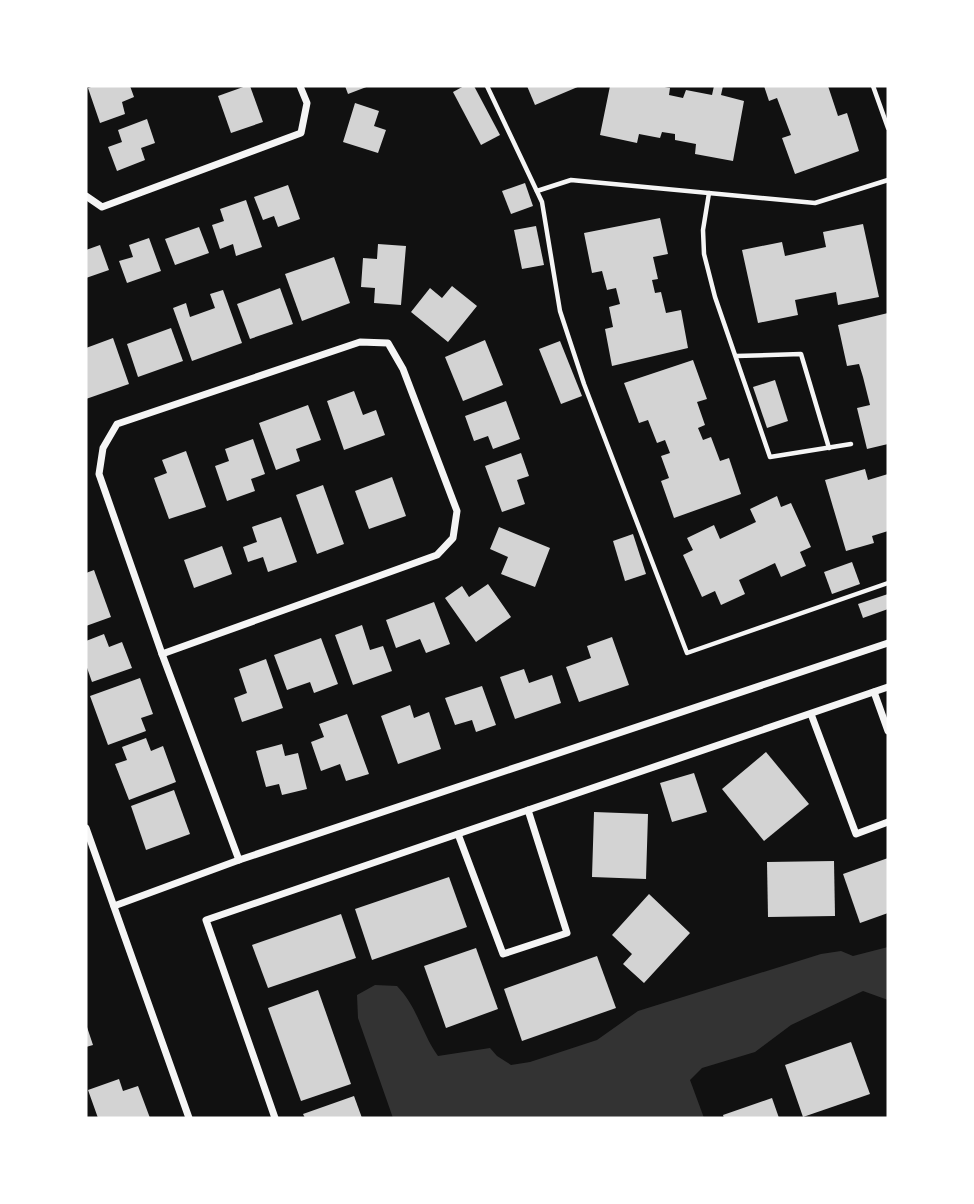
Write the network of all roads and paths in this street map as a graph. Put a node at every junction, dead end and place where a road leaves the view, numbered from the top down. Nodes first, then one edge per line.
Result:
1 (300, 86) edge
2 (487, 86) edge
3 (873, 86) edge
4 (888, 128) edge
5 (888, 180) edge
6 (537, 191) junction
7 (709, 193) junction
8 (86, 196) edge
9 (736, 356) junction
10 (851, 444) dead end
11 (829, 448) junction
12 (888, 583) edge
13 (888, 643) edge
14 (162, 654) junction
15 (888, 687) edge
16 (874, 692) junction
17 (811, 713) junction
18 (888, 731) edge
19 (528, 810) junction
20 (888, 822) edge
21 (86, 828) edge
22 (458, 834) junction
23 (239, 860) junction
24 (114, 906) junction
25 (189, 1118) edge
26 (275, 1118) edge

1 - 8 street
2 - 6 lane
3 - 4 lane
5 - 7 lane
6 - 7 lane
6 - 12 lane
7 - 9 lane
9 - 11 lane
9 - 11 lane
10 - 11 lane
13 - 23 street
14 - 14 street
14 - 23 street
15 - 16 street
16 - 17 street
16 - 18 street
17 - 19 street
17 - 20 street
19 - 22 street
19 - 22 street
21 - 24 street
22 - 26 street
23 - 24 street
24 - 25 street

